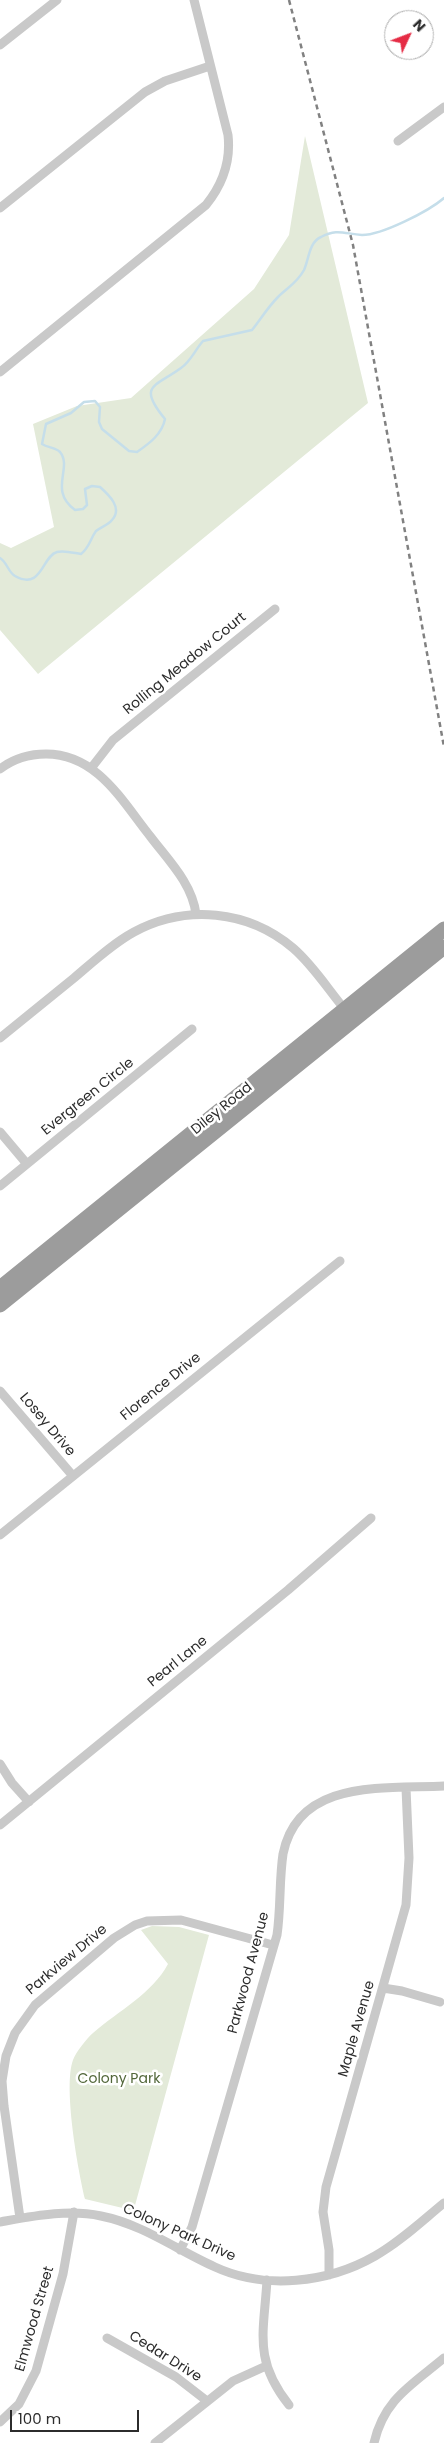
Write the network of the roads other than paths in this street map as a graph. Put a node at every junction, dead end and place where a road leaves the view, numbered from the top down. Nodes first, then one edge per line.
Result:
1 (57, 0) edge
2 (194, 0) edge
3 (0, 45) edge
4 (210, 66) junction
5 (444, 107) edge
6 (398, 141) dead end
7 (0, 208) edge
8 (0, 372) edge
9 (275, 610) dead end
10 (92, 767) junction
11 (0, 769) edge
12 (196, 914) junction
13 (444, 929) edge
14 (444, 947) edge
15 (350, 1015) junction
16 (192, 1029) dead end
17 (0, 1038) edge
18 (0, 1132) edge
19 (27, 1164) junction
20 (0, 1186) edge
21 (340, 1261) dead end
22 (0, 1288) edge
23 (0, 1305) edge
24 (0, 1390) edge
25 (72, 1476) junction
26 (371, 1518) dead end
27 (0, 1535) edge
28 (0, 1764) edge
29 (444, 1786) edge
30 (406, 1788) junction
31 (29, 1802) junction
32 (0, 1825) edge
33 (273, 1945) junction
34 (383, 1988) junction
35 (440, 2002) dead end
36 (444, 2203) edge
37 (74, 2212) junction
38 (20, 2218) junction
39 (0, 2222) edge
40 (180, 2250) junction
41 (330, 2275) junction
42 (267, 2280) junction
43 (107, 2338) dead end
44 (444, 2358) edge
45 (266, 2366) junction
46 (207, 2401) junction
47 (290, 2405) dead end
48 (0, 2422) edge
49 (374, 2441) edge
50 (155, 2443) edge

1 - 3 street
2 - 4 street
4 - 7 street
4 - 8 street
5 - 6 street
9 - 10 street, Rolling Meadow Court
10 - 11 street
10 - 12 street
12 - 15 street
12 - 17 street
13 - 15 highway, Diley Road
14 - 15 highway, Diley Road
15 - 22 highway, Diley Road
15 - 23 highway, Diley Road
16 - 19 street, Evergreen Circle
18 - 19 street
19 - 20 street, Evergreen Circle
21 - 25 street, Florence Drive
24 - 25 street, Losey Drive
25 - 27 street, Florence Drive
26 - 31 street, Pearl Lane
28 - 31 street
29 - 30 street, Parkwood Avenue
30 - 33 street, Parkwood Avenue
30 - 34 street, Maple Avenue
31 - 32 street, Pearl Lane
33 - 38 street, Parkview Drive
33 - 40 street, Parkwood Avenue
34 - 35 street
34 - 41 street, Maple Avenue
36 - 41 street, Colony Park Drive
37 - 38 street, Colony Park Drive
37 - 40 street, Colony Park Drive
37 - 48 street, Elmwood Street
38 - 39 street, Colony Park Drive
40 - 42 street, Colony Park Drive
41 - 42 street, Colony Park Drive
42 - 45 street
43 - 46 street, Cedar Drive
44 - 49 street
45 - 46 street
45 - 47 street
46 - 50 street

